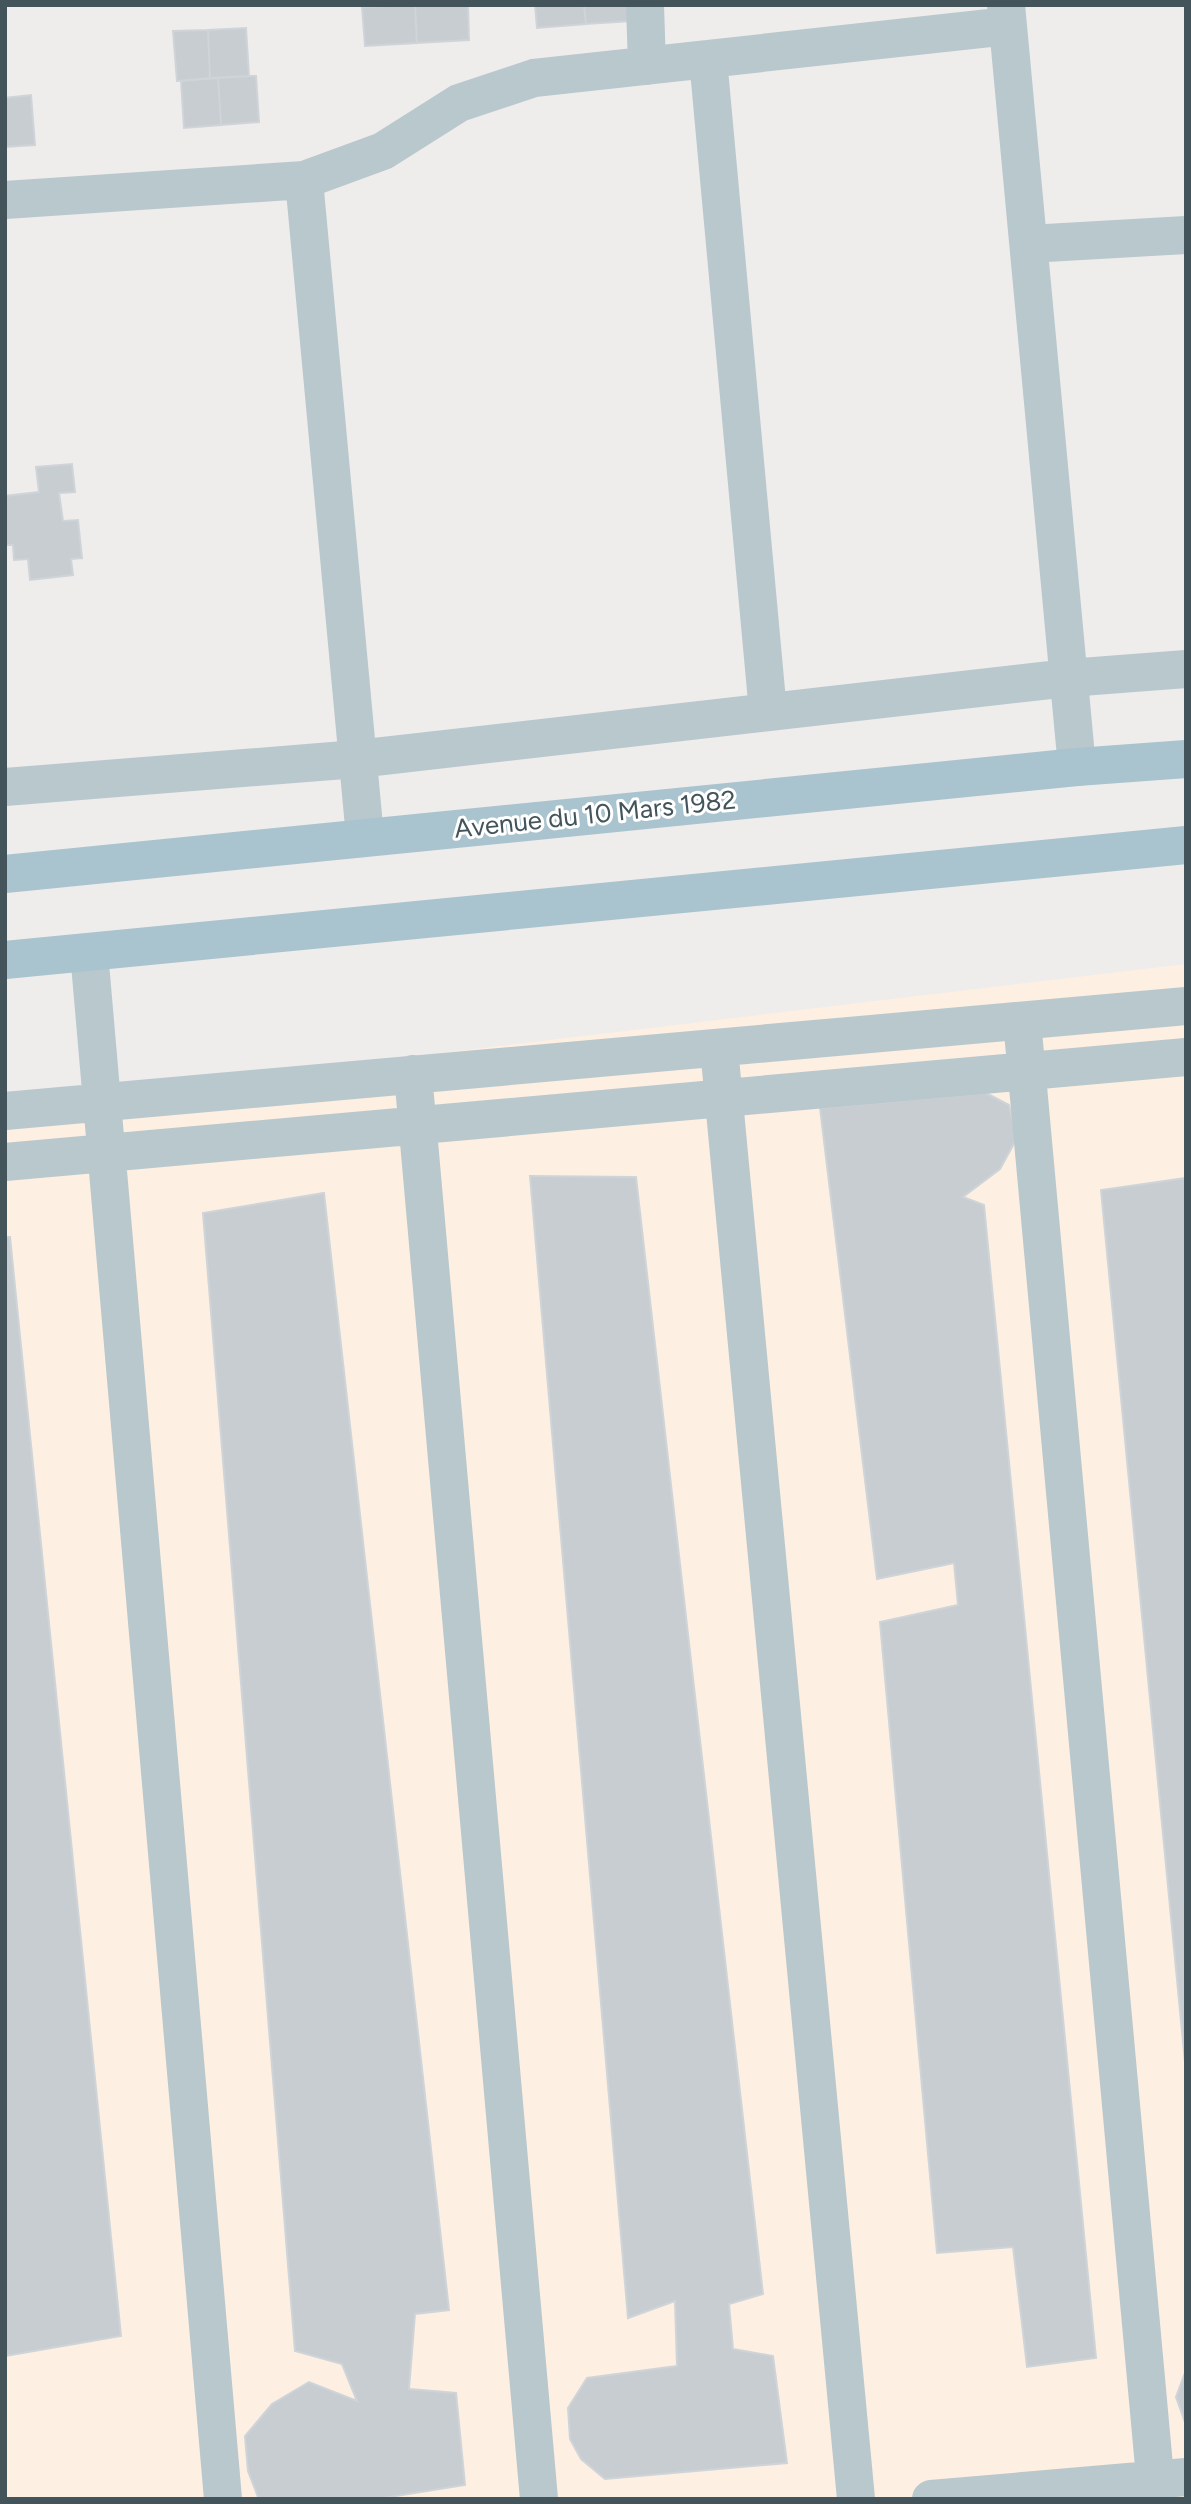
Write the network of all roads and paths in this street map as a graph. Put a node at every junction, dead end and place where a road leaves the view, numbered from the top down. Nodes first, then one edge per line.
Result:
1 (645, 5) edge
2 (1007, 16) edge
3 (708, 59) junction
4 (647, 66) junction
5 (304, 180) junction
6 (5, 200) edge
7 (1186, 235) edge
8 (1028, 244) junction
9 (1186, 669) edge
10 (1068, 678) junction
11 (768, 712) junction
12 (357, 759) junction
13 (1186, 759) edge
14 (1077, 768) junction
15 (5, 787) edge
16 (365, 837) junction
17 (1186, 845) edge
18 (5, 874) edge
19 (89, 953) junction
20 (5, 960) edge
21 (1186, 1006) edge
22 (1022, 1021) junction
23 (719, 1048) junction
24 (1186, 1057) edge
25 (1027, 1072) junction
26 (413, 1074) junction
27 (723, 1098) junction
28 (103, 1102) junction
29 (5, 1111) edge
30 (417, 1125) junction
31 (107, 1152) junction
32 (5, 1162) edge
33 (1166, 2485) edge
34 (223, 2499) edge
35 (539, 2499) edge
36 (856, 2499) edge
37 (931, 2499) edge

1 - 4 street
2 - 3 street
2 - 8 street
3 - 4 street
3 - 11 street
4 - 5 street
5 - 6 street
5 - 12 street
7 - 8 street
8 - 10 street
9 - 10 street
10 - 11 street
10 - 14 street
11 - 12 street
12 - 15 street
12 - 16 street
13 - 14 main road, Avenue du 10 Mars 1982
14 - 16 main road, Avenue du 10 Mars 1982
16 - 18 main road, Avenue du 10 Mars 1982
17 - 19 main road
19 - 20 main road
19 - 28 street
21 - 22 street
22 - 23 street
22 - 25 street
23 - 26 street
23 - 27 street
24 - 25 street
25 - 27 street
25 - 33 street
26 - 28 street
26 - 30 street
27 - 30 street
27 - 36 street
28 - 29 street
28 - 31 street
30 - 31 street
30 - 35 street
31 - 32 street
31 - 34 street
33 - 37 street

